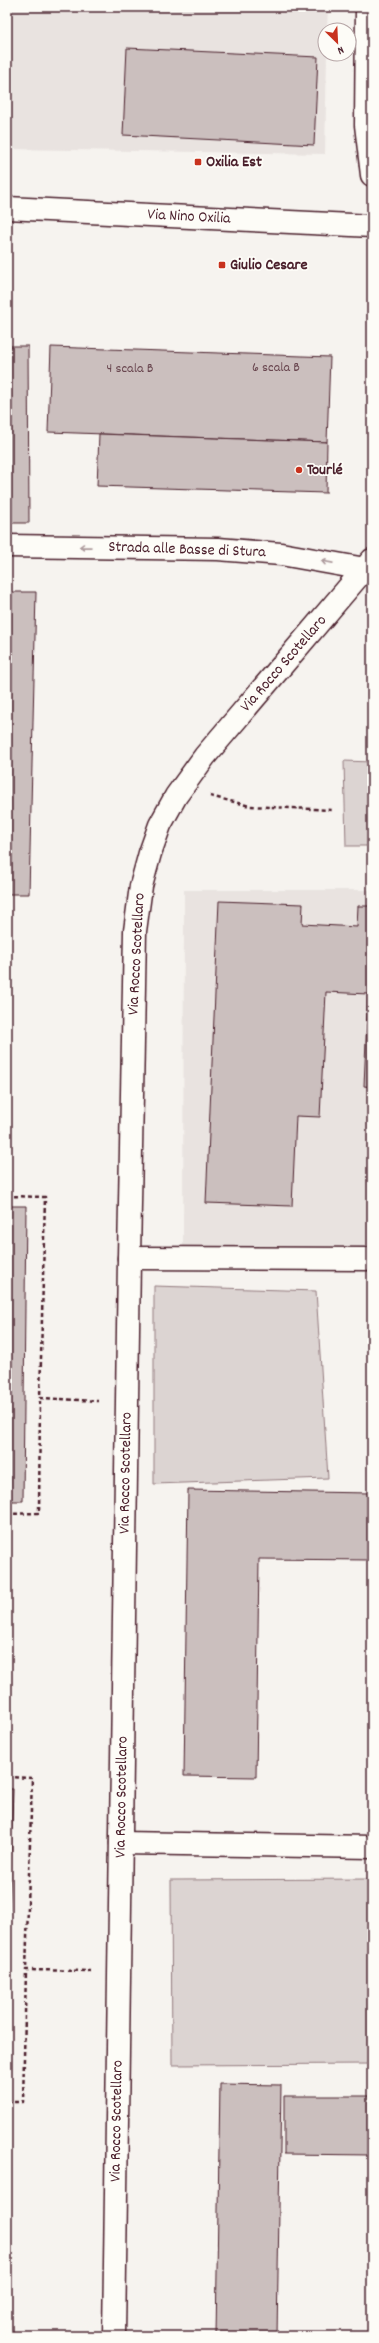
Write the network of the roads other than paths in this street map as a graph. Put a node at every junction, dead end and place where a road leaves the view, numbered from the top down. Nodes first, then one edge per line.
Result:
1 (367, 7) edge
2 (372, 175) edge
3 (7, 208) edge
4 (372, 226) edge
5 (7, 546) edge
6 (368, 564) edge
7 (129, 1258) junction
8 (372, 1259) edge
9 (121, 1843) junction
10 (372, 1847) edge
11 (114, 2336) edge

1 - 2 street
3 - 4 street, Via Nino Oxilia
6 -> 5 street, Strada alle Basse di Stura
6 - 7 street, Via Rocco Scotellaro
7 - 8 street
7 - 9 street, Via Rocco Scotellaro
9 - 10 street
9 - 11 street, Via Rocco Scotellaro

